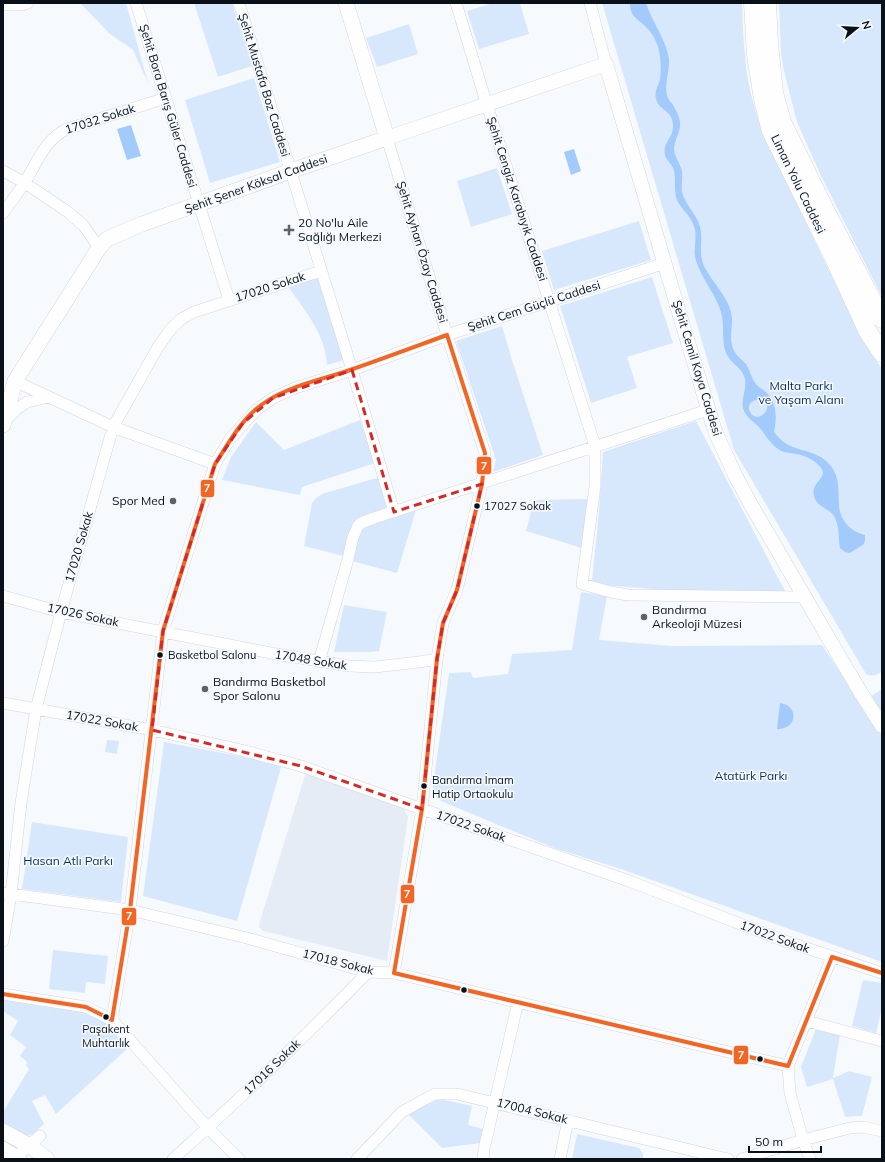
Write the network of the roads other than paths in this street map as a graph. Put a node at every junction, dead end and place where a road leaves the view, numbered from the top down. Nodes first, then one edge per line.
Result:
1 (28, 3) edge
2 (136, 3) edge
3 (239, 3) edge
4 (346, 3) edge
5 (456, 3) edge
6 (590, 3) edge
7 (753, 3) edge
8 (767, 3) edge
9 (3, 5) edge
10 (606, 64) junction
11 (166, 98) junction
12 (486, 105) junction
13 (387, 138) junction
14 (3, 171) edge
15 (291, 171) junction
16 (25, 183) junction
17 (199, 204) junction
18 (3, 213) edge
19 (99, 248) junction
20 (665, 264) junction
21 (321, 271) junction
22 (229, 300) junction
23 (550, 300) junction
24 (882, 319) edge
25 (447, 335) junction
26 (882, 353) edge
27 (352, 370) junction
28 (9, 378) edge
29 (49, 397) junction
30 (708, 410) junction
31 (3, 422) edge
32 (113, 427) junction
33 (595, 446) junction
34 (215, 464) junction
35 (482, 484) junction
36 (394, 512) junction
37 (3, 596) edge
38 (805, 597) junction
39 (61, 612) junction
40 (163, 631) junction
41 (437, 659) junction
42 (319, 662) junction
43 (3, 702) edge
44 (36, 709) junction
45 (882, 726) edge
46 (152, 730) junction
47 (422, 809) junction
48 (7, 894) edge
49 (130, 910) junction
50 (3, 941) edge
51 (832, 957) junction
52 (368, 972) junction
53 (394, 973) junction
54 (882, 973) edge
55 (3, 994) edge
56 (518, 1002) junction
57 (112, 1020) junction
58 (806, 1021) junction
59 (882, 1041) edge
60 (788, 1066) junction
61 (495, 1102) junction
62 (568, 1120) junction
63 (208, 1128) junction
64 (3, 1131) edge
65 (882, 1131) edge
66 (803, 1140) junction
67 (35, 1141) junction
68 (3, 1149) edge
69 (17, 1158) edge
70 (47, 1159) edge
71 (173, 1159) edge
72 (239, 1159) edge
73 (357, 1159) edge
74 (483, 1159) edge
75 (560, 1159) edge
76 (728, 1159) edge
77 (742, 1159) edge
78 (810, 1159) edge

1 - 9 street
2 - 11 street, Şehit Bora Barış Güler Caddesi
3 - 15 street, Şehit Mustafa Boz Caddesi
4 - 13 main road, Şehit Ayhan Özay Caddesi
5 - 12 street, Şehit Cengiz Karabıyık Caddesi
6 - 10 street, Şehit Cemil Kaya Caddesi
7 - 26 highway, Liman Yolu Caddesi
8 - 24 highway, Liman Yolu Caddesi
10 - 12 street, Şehit Şener Köksal Caddesi
10 - 20 street, Şehit Cemil Kaya Caddesi
11 - 16 street, 17032 Sokak
11 - 17 street, Şehit Bora Barış Güler Caddesi
12 - 13 street, Şehit Şener Köksal Caddesi
12 - 23 street, Şehit Cengiz Karabıyık Caddesi
13 - 15 main road, Şehit Şener Köksal Caddesi
13 - 25 street, Şehit Ayhan Özay Caddesi
14 - 16 street
15 - 17 main road, Şehit Şener Köksal Caddesi
15 - 21 street, Şehit Mustafa Boz Caddesi
16 - 18 street, 17032 Sokak
16 - 19 street
17 - 19 main road, Şehit Şener Köksal Caddesi
17 - 22 street, Şehit Bora Barış Güler Caddesi
19 - 28 main road, Şehit Şener Köksal Caddesi
20 - 23 street, Şehit Cem Güçlü Caddesi
20 - 30 street, Şehit Cemil Kaya Caddesi
21 - 22 street, 17020 Sokak
21 - 27 street, Şehit Mustafa Boz Caddesi
22 - 32 street, 17020 Sokak
23 - 25 street, Şehit Cem Güçlü Caddesi
23 - 33 street, Şehit Cengiz Karabıyık Caddesi
25 - 27 street, Şehit Cem Güçlü Caddesi
25 - 35 street, Şehit Ayhan Özay Caddesi
27 - 34 street, Şehit Cem Güçlü Caddesi
27 - 36 street, Şehit Mustafa Boz Caddesi
28 - 29 street
28 - 31 main road, Şehit Şener Köksal Caddesi
29 - 31 street, Şehit Şener Köksal Caddesi
29 - 32 street
30 - 33 street
30 - 38 street, Şehit Cemil Kaya Caddesi
32 - 34 street
32 - 39 street, 17020 Sokak
33 - 35 street
33 - 38 street, Şehit Cengiz Karabıyık Caddesi
34 - 40 street, Şehit Cem Güçlü Caddesi
35 - 36 street
35 - 41 street, Şehit Ayhan Özay Caddesi
36 - 42 street
37 - 39 street, 17026 Sokak
38 - 45 street, Şehit Cemil Kaya Caddesi
39 - 40 street, 17026 Sokak
39 - 44 street, 17020 Sokak
40 - 42 street, 17048 Sokak
40 - 46 street, Şehit Cem Güçlü Caddesi
41 - 42 street, 17048 Sokak
41 - 47 street, Şehit Ayhan Özay Caddesi
43 - 44 street, 17022 Sokak
44 - 46 street, 17022 Sokak
44 - 48 street, 17020 Sokak
46 - 47 street, 17022 Sokak
46 - 49 street, Şehit Cem Güçlü Caddesi
47 - 51 street, 17022 Sokak
47 - 53 street, Şehit Ayhan Özay Caddesi
48 - 49 street, 17018 Sokak
48 - 50 street, 17020 Sokak
49 - 52 street, 17018 Sokak
49 - 57 street, Şehit Cem Güçlü Caddesi
51 - 54 street, 17022 Sokak
51 - 58 street
52 - 53 street, 17018 Sokak
52 - 63 street, 17016 Sokak
53 - 56 street, 17018 Sokak
55 - 57 street
56 - 60 street, 17018 Sokak
56 - 61 street
57 - 63 street
58 - 59 street
58 - 60 street
60 - 66 street
61 - 62 street, 17004 Sokak
61 - 73 street, 17004 Sokak
61 - 74 street
62 - 75 street
62 - 76 street, 17004 Sokak
63 - 71 street, 17016 Sokak
63 - 72 street
64 - 67 main road
65 - 66 street
66 - 77 street
66 - 78 street
67 - 69 street
67 - 70 main road
68 - 69 main road

